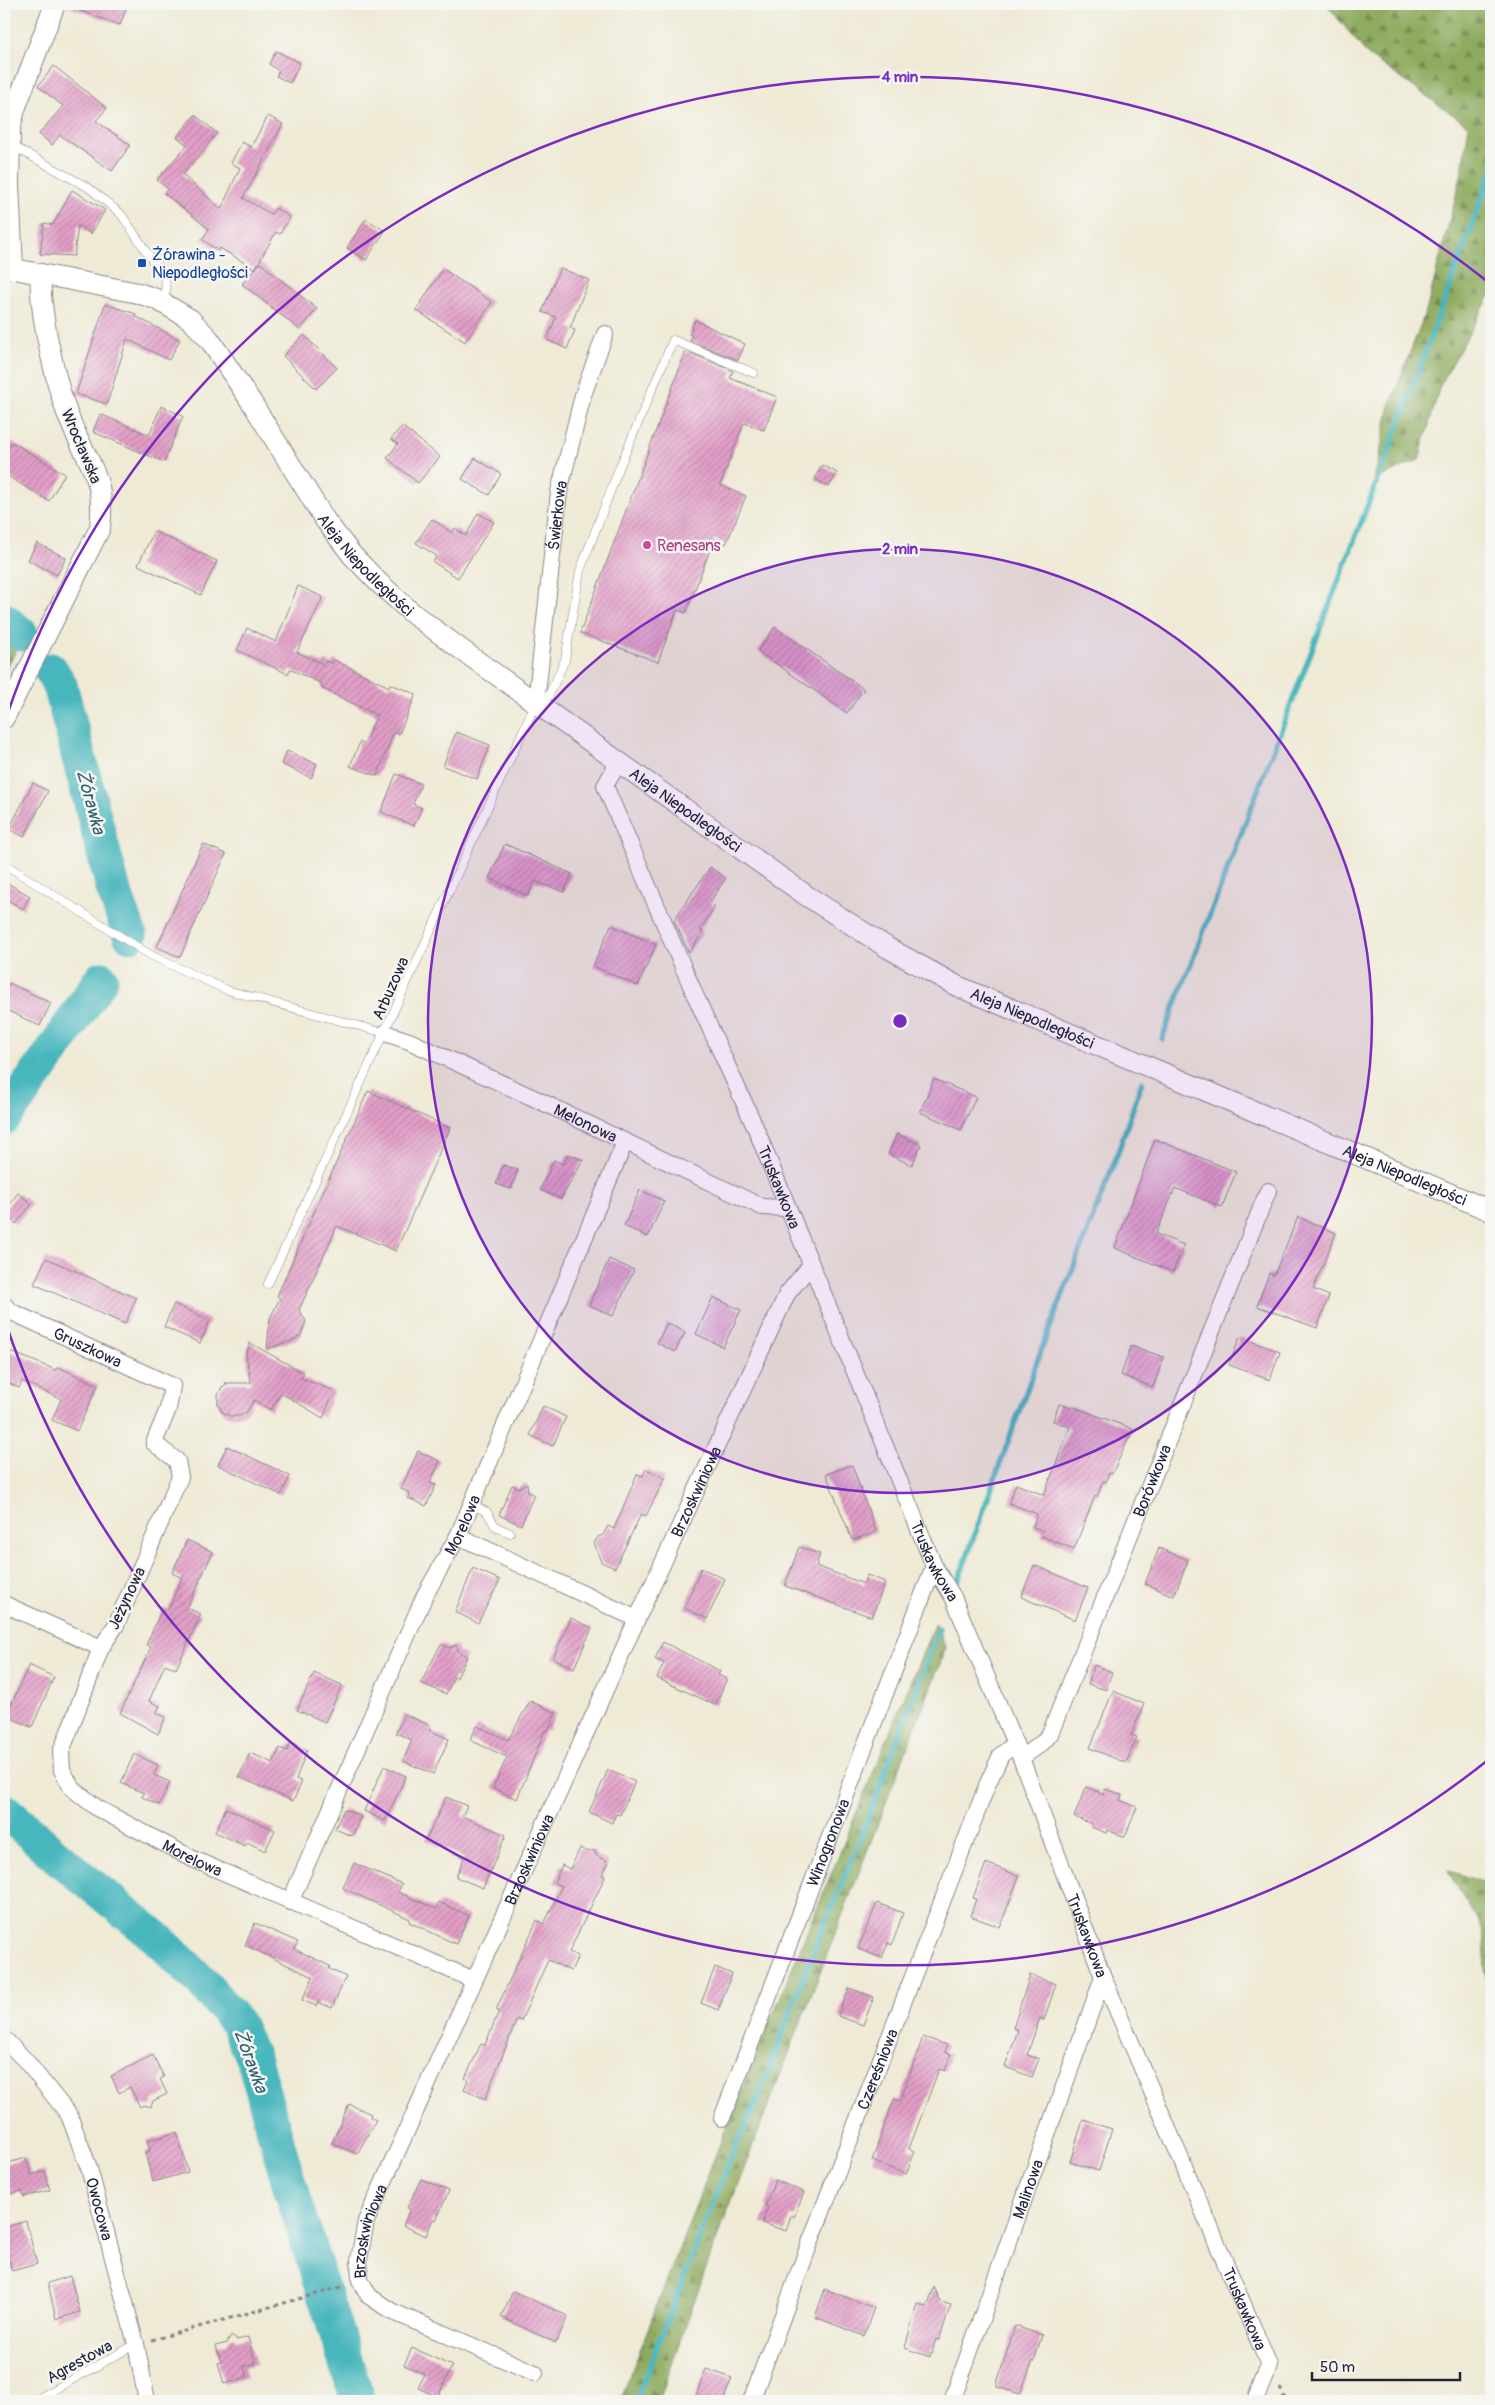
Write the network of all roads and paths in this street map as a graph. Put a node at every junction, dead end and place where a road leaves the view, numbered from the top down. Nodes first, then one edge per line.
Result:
1 (55, 4) edge
2 (9, 106) edge
3 (8, 134) edge
4 (7, 198) edge
5 (9, 268) edge
6 (40, 274) junction
7 (162, 302) junction
8 (605, 334) dead end
9 (754, 373) dead end
10 (540, 705) junction
11 (5, 710) edge
12 (619, 761) junction
13 (4, 864) edge
14 (385, 1033) junction
15 (625, 1142) junction
16 (1268, 1191) dead end
17 (786, 1208) junction
18 (1491, 1211) edge
19 (810, 1266) junction
20 (268, 1284) dead end
21 (4, 1305) edge
22 (172, 1386) joint
23 (471, 1504) junction
24 (510, 1533) dead end
25 (458, 1536) junction
26 (934, 1566) junction
27 (4, 1604) edge
28 (637, 1619) junction
29 (101, 1648) junction
30 (1018, 1751) junction
31 (97, 1808) joint
32 (290, 1902) junction
33 (1103, 1976) junction
34 (474, 1980) junction
35 (4, 2040) edge
36 (722, 2118) dead end
37 (344, 2286) dead end
38 (136, 2344) junction
39 (535, 2373) dead end
40 (34, 2401) edge
41 (147, 2401) edge
42 (751, 2401) edge
43 (952, 2401) edge
44 (1255, 2401) edge

1 - 2 street
2 - 3 street
3 - 4 street
3 - 7 lane
4 - 5 street
5 - 6 street, Aleja Niepodległości
6 - 7 street, Aleja Niepodległości
6 - 11 street, Wrocławska
7 - 10 street, Aleja Niepodległości
8 - 10 street, Świerkowa
9 - 10 lane, Arbuzowa
10 - 12 street, Aleja Niepodległości
10 - 14 lane, Arbuzowa
12 - 17 street, Truskawkowa
12 - 18 street, Aleja Niepodległości
13 - 14 lane
14 - 15 street, Melonowa
14 - 20 lane, Arbuzowa
15 - 17 street, Melonowa
15 - 23 street, Morelowa
16 - 30 street, Borówkowa
17 - 19 street, Truskawkowa
19 - 26 street, Truskawkowa
19 - 28 street, Brzoskwiniowa
21 - 22 street, Gruszkowa
22 - 29 street, Jeżynowa
23 - 24 lane
23 - 25 street, Morelowa
25 - 28 street
25 - 32 street, Morelowa
26 - 30 street, Truskawkowa
26 - 36 street, Winogronowa
27 - 29 street
28 - 34 street, Brzoskwiniowa
29 - 31 street, Jeżynowa
30 - 33 street, Truskawkowa
30 - 42 street, Czereśniowa
31 - 32 street, Morelowa
32 - 34 street, Morelowa
33 - 43 street, Malinowa
33 - 44 street, Truskawkowa
34 - 39 street, Brzoskwiniowa
35 - 38 street, Owocowa
37 - 38 path
38 - 40 lane, Agrestowa
38 - 41 street, Owocowa

